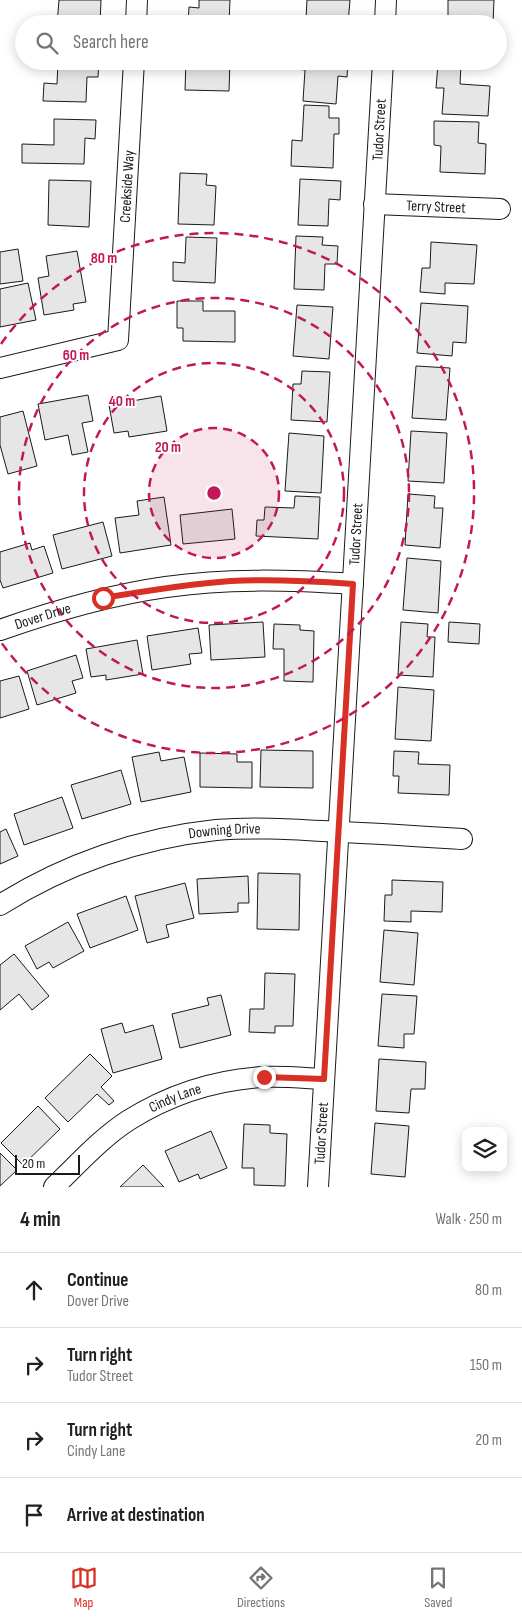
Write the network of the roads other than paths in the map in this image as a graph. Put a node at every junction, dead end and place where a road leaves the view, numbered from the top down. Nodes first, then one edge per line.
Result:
1 (137, 0) edge
2 (386, 0) edge
3 (136, 15) edge
4 (385, 15) edge
5 (133, 70) edge
6 (381, 70) edge
7 (374, 204) junction
8 (500, 209) dead end
9 (0, 368) edge
10 (353, 584) junction
11 (0, 630) edge
12 (338, 832) junction
13 (462, 839) dead end
14 (0, 905) edge
15 (324, 1079) junction
16 (54, 1187) edge
17 (318, 1187) edge

1 - 3 street
2 - 4 street
5 - 9 street, Creekside Way
6 - 7 street, Tudor Street
7 - 8 street, Terry Street
7 - 10 street, Tudor Street
10 - 11 street, Dover Drive
10 - 12 street, Tudor Street
12 - 13 street, Downing Drive
12 - 14 street, Downing Drive
12 - 15 street, Tudor Street
15 - 16 street, Cindy Lane
15 - 17 street, Tudor Street

